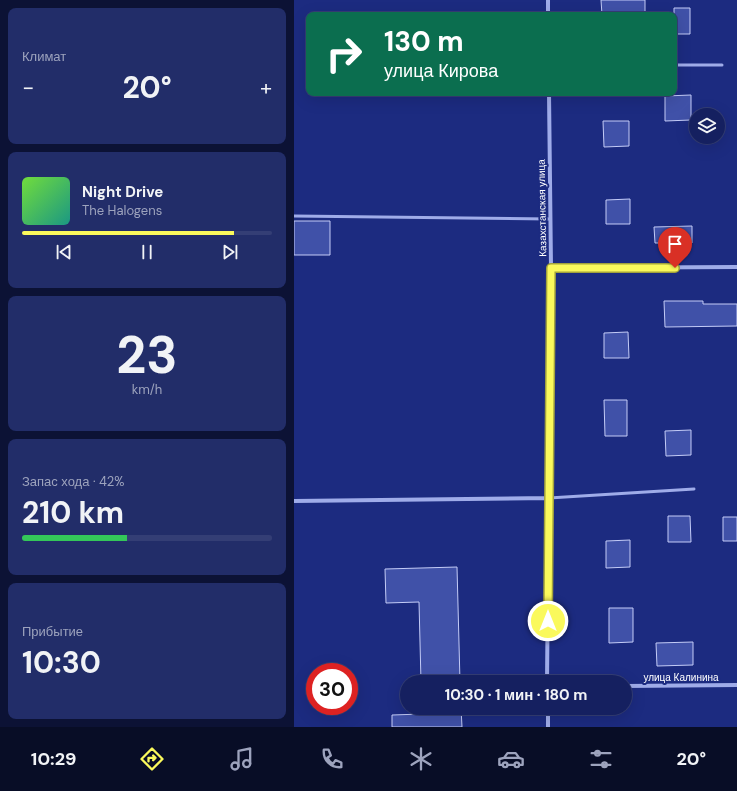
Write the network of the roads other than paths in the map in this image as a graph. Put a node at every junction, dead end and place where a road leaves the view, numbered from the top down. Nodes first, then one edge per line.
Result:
1 (548, 0) edge
2 (548, 12) edge
3 (722, 64) dead end
4 (677, 65) edge
5 (549, 96) edge
6 (294, 216) edge
7 (550, 219) junction
8 (737, 267) edge
9 (551, 268) junction
10 (694, 490) dead end
11 (549, 498) junction
12 (294, 501) edge
13 (547, 675) edge
14 (737, 685) edge
15 (632, 686) edge
16 (548, 715) edge
17 (548, 727) edge

1 - 2 street
3 - 4 lane
5 - 7 street, Казахстанская улица
6 - 7 lane
7 - 9 street, Казахстанская улица
8 - 9 street
9 - 11 street, Казахстанская улица
10 - 11 lane
11 - 12 street
11 - 13 street, Казахстанская улица
14 - 15 street, улица Калинина
16 - 17 street

